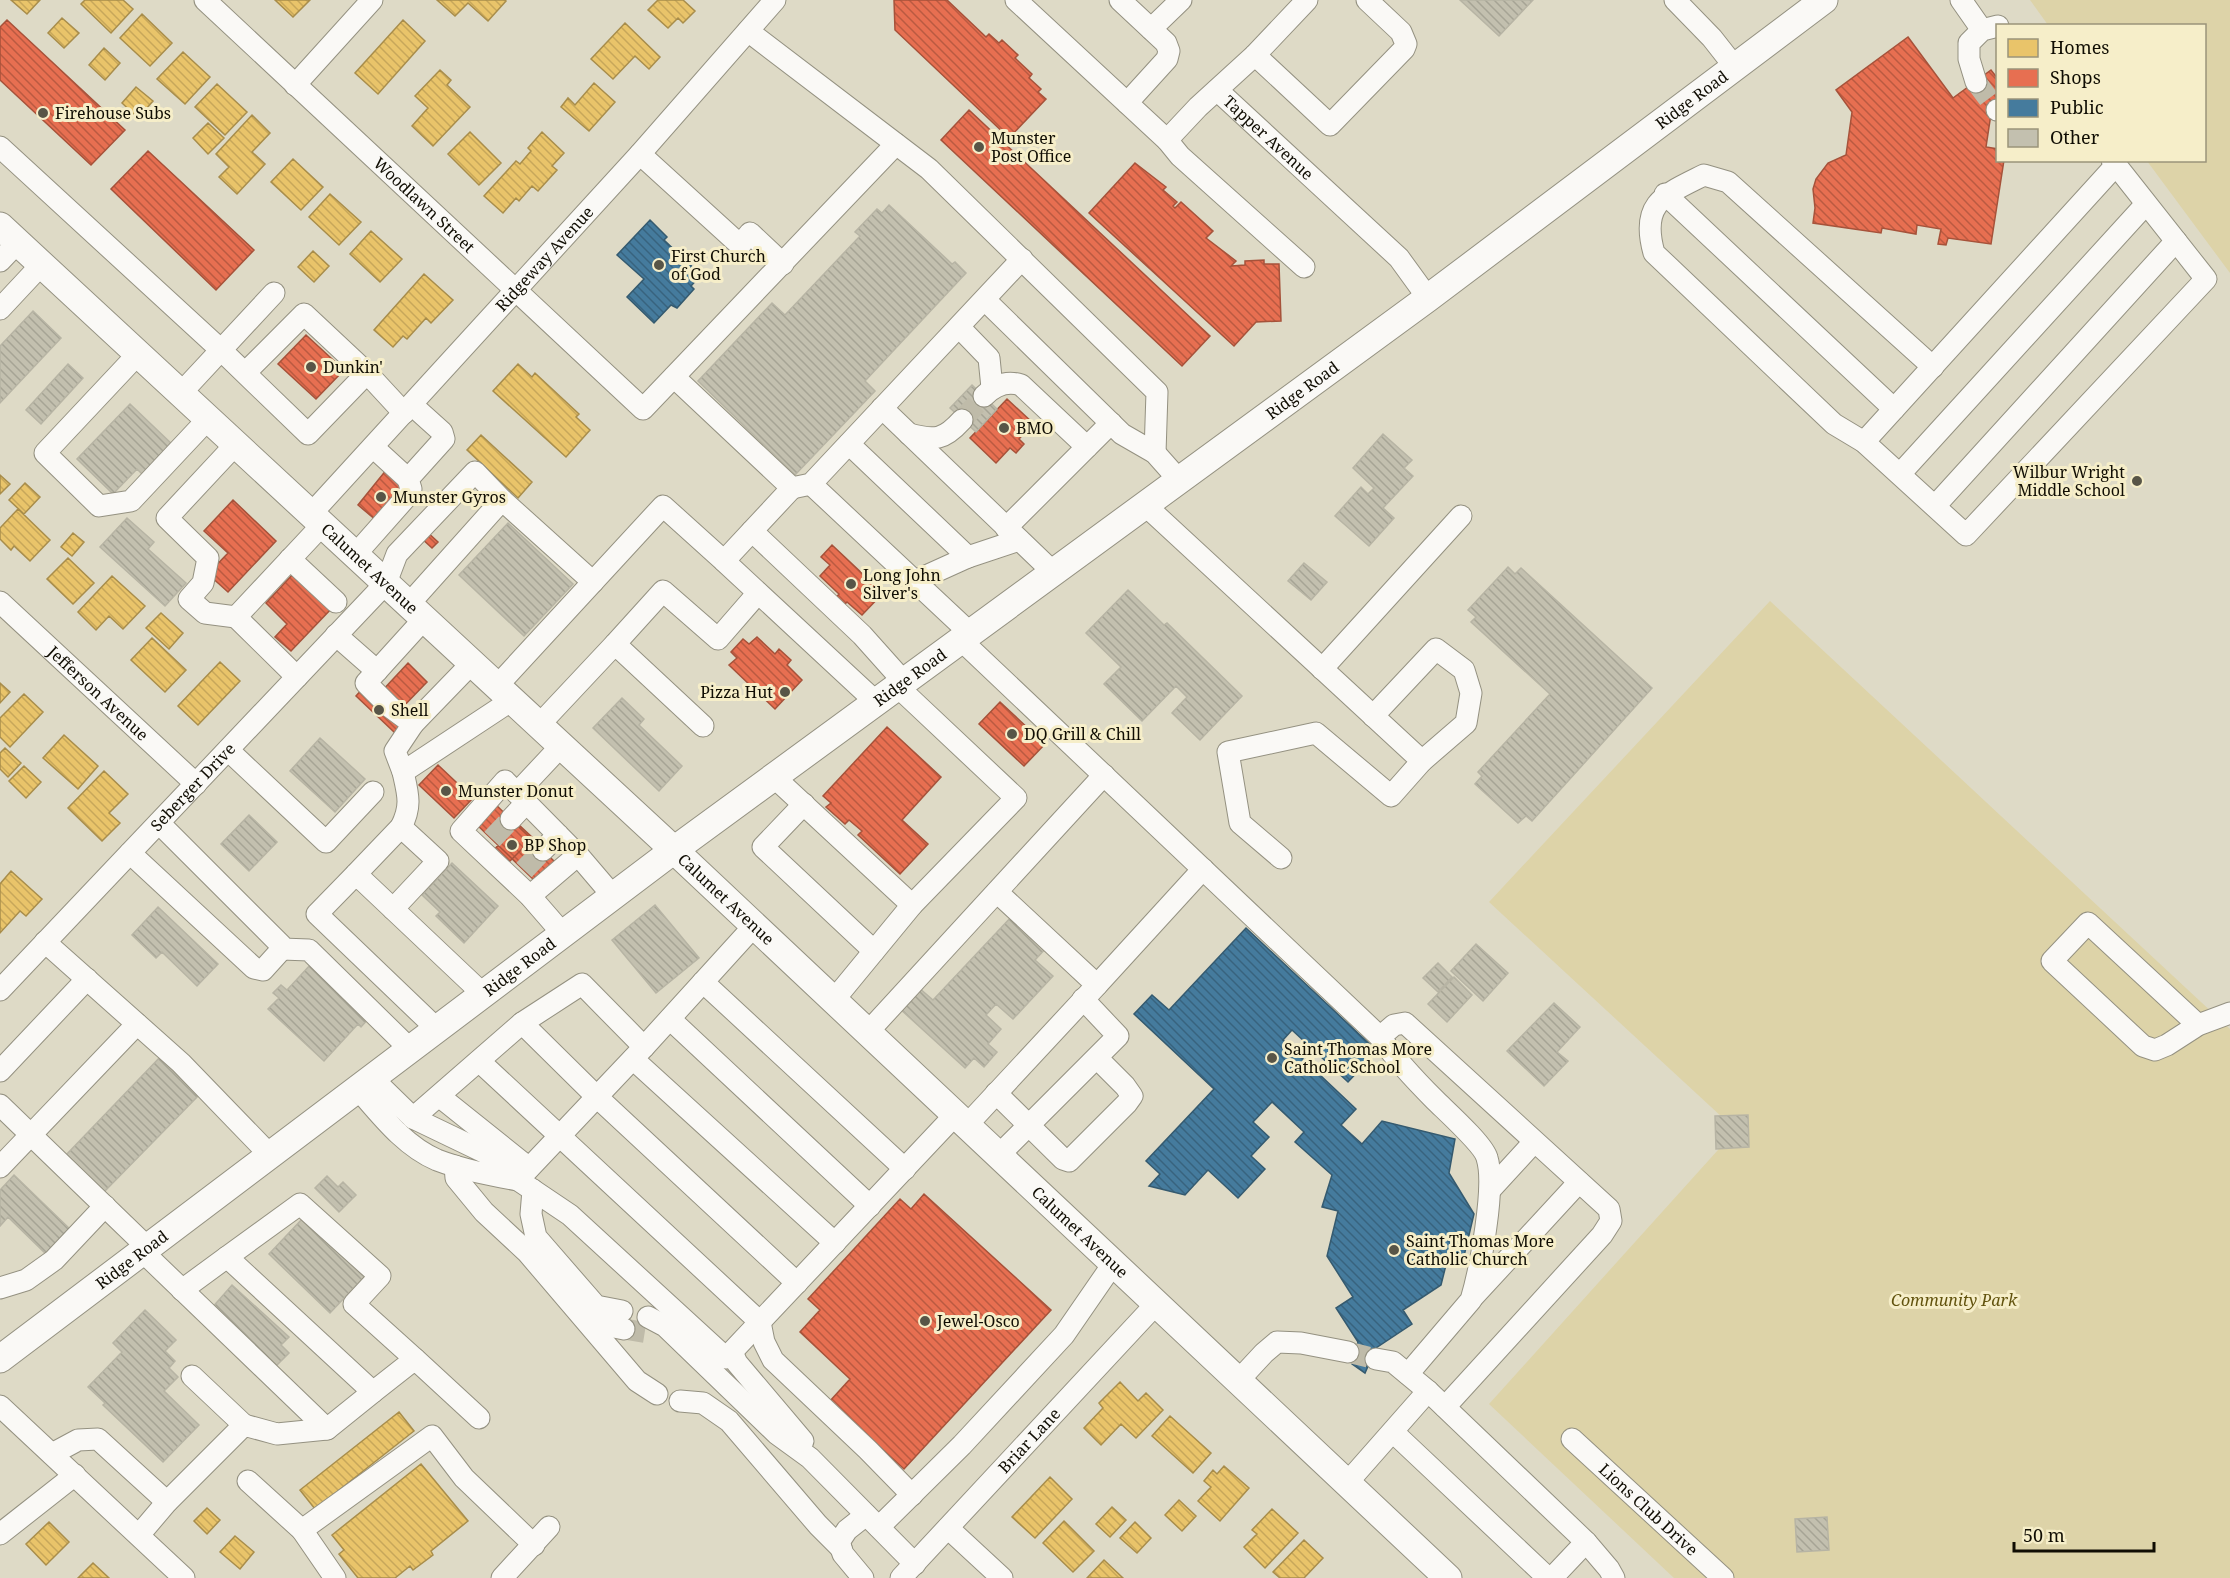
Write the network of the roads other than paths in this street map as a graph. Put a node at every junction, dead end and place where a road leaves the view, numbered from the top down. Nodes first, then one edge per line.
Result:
1 (205, 0) edge
2 (372, 0) edge
3 (775, 0) edge
4 (1016, 0) edge
5 (1120, 0) edge
6 (1181, 0) edge
7 (1307, 0) edge
8 (1367, 0) edge
9 (1674, 0) edge
10 (1824, 0) edge
11 (1961, 0) edge
12 (1995, 27) edge
13 (1151, 29) junction
14 (748, 31) junction
15 (1255, 55) junction
16 (1734, 66) junction
17 (1976, 82) tunnel mouth
18 (296, 85) junction
19 (1217, 90) junction
20 (1127, 103) junction
21 (1167, 140) junction
22 (896, 144) junction
23 (0, 147) edge
24 (640, 154) junction
25 (2114, 163) edge
26 (1665, 194) junction
27 (2146, 204) junction
28 (2176, 241) junction
29 (6, 243) edge
30 (1022, 259) junction
31 (42, 264) junction
32 (783, 264) junction
33 (1304, 267) dead end
34 (516, 291) junction
35 (274, 293) dead end
36 (1428, 298) junction
37 (985, 300) junction
38 (0, 309) edge
39 (959, 327) junction
40 (221, 350) junction
41 (138, 354) junction
42 (1933, 367) junction
43 (254, 371) junction
44 (367, 373) junction
45 (674, 377) junction
46 (181, 393) junction
47 (882, 408) junction
48 (408, 409) junction
49 (1894, 409) junction
50 (208, 419) junction
51 (962, 420) tunnel mouth
52 (1111, 423) junction
53 (909, 434) junction
54 (1864, 442) junction
55 (236, 444) junction
56 (849, 444) junction
57 (373, 447) junction
58 (1087, 447) junction
59 (1155, 453) junction
60 (1900, 474) junction
61 (408, 479) junction
62 (1179, 480) junction
63 (801, 486) junction
64 (502, 500) junction
65 (1145, 505) junction
66 (1935, 506) junction
67 (1461, 516) dead end
68 (317, 519) junction
69 (752, 531) junction
70 (1013, 534) junction
71 (355, 555) junction
72 (968, 557) junction
73 (290, 560) junction
74 (724, 561) junction
75 (1053, 572) junction
76 (915, 581) junction
77 (593, 582) junction
78 (386, 583) junction
79 (758, 594) junction
80 (0, 602) edge
81 (336, 602) dead end
82 (417, 612) junction
83 (236, 617) junction
84 (336, 635) junction
85 (966, 636) junction
86 (615, 644) junction
87 (472, 663) junction
88 (1322, 669) junction
89 (377, 671) junction
90 (297, 677) junction
91 (901, 684) junction
92 (504, 693) junction
93 (876, 702) junction
94 (1373, 716) junction
95 (413, 724) junction
96 (540, 725) junction
97 (704, 726) dead end
98 (561, 746) junction
99 (228, 750) junction
100 (1422, 761) junction
101 (403, 772) junction
102 (1104, 775) junction
103 (774, 777) junction
104 (196, 784) junction
105 (373, 792) dead end
106 (521, 798) junction
107 (804, 804) junction
108 (511, 819) tunnel mouth
109 (159, 822) junction
110 (401, 827) junction
111 (674, 850) junction
112 (130, 853) junction
113 (578, 855) junction
114 (1281, 858) dead end
115 (1203, 869) junction
116 (356, 874) junction
117 (997, 892) junction
118 (530, 896) junction
119 (613, 896) junction
120 (912, 904) junction
121 (393, 909) junction
122 (754, 926) junction
123 (563, 934) junction
124 (45, 942) junction
125 (282, 949) junction
126 (874, 951) junction
127 (87, 979) junction
128 (703, 982) junction
129 (0, 990) edge
130 (1090, 992) junction
131 (483, 994) junction
132 (833, 1001) junction
133 (2230, 1013) edge
134 (670, 1019) junction
135 (522, 1023) junction
136 (137, 1024) junction
137 (2198, 1025) junction
138 (437, 1029) junction
139 (867, 1033) junction
140 (1380, 1037) junction
141 (410, 1049) junction
142 (638, 1053) junction
143 (1097, 1058) junction
144 (479, 1061) junction
145 (0, 1071) edge
146 (365, 1083) junction
147 (996, 1093) junction
148 (439, 1095) junction
149 (597, 1097) junction
150 (0, 1105) edge
151 (413, 1118) junction
152 (960, 1120) junction
153 (1030, 1126) junction
154 (32, 1135) junction
155 (559, 1136) junction
156 (1534, 1142) junction
157 (270, 1155) junction
158 (998, 1156) junction
159 (455, 1166) junction
160 (0, 1167) edge
161 (905, 1168) junction
162 (526, 1180) junction
163 (1578, 1182) junction
164 (1490, 1190) junction
165 (105, 1206) junction
166 (870, 1206) junction
167 (835, 1243) junction
168 (145, 1249) junction
169 (227, 1257) junction
170 (1113, 1264) junction
171 (797, 1283) junction
172 (0, 1288) edge
173 (182, 1290) junction
174 (1471, 1300) junction
175 (1156, 1304) junction
176 (623, 1320) tunnel mouth
177 (760, 1322) junction
178 (732, 1352) junction
179 (1348, 1352) tunnel mouth
180 (0, 1359) edge
181 (415, 1359) junction
182 (1376, 1359) tunnel mouth
183 (1408, 1374) junction
184 (192, 1376) dead end
185 (1238, 1381) junction
186 (716, 1386) junction
187 (1428, 1391) junction
188 (374, 1392) junction
189 (657, 1394) dead end
190 (680, 1401) dead end
191 (703, 1403) junction
192 (0, 1406) edge
193 (1445, 1407) junction
194 (479, 1418) dead end
195 (244, 1425) junction
196 (327, 1428) junction
197 (1393, 1432) junction
198 (1572, 1439) dead end
199 (52, 1454) junction
200 (810, 1458) junction
201 (75, 1475) junction
202 (248, 1481) dead end
203 (1347, 1484) junction
204 (912, 1495) junction
205 (167, 1502) junction
206 (873, 1521) junction
207 (549, 1527) dead end
208 (948, 1528) junction
209 (302, 1530) junction
210 (0, 1534) edge
211 (139, 1535) junction
212 (1586, 1542) junction
213 (534, 1545) junction
214 (840, 1545) junction
215 (908, 1571) edge
216 (184, 1578) edge
217 (335, 1578) edge
218 (502, 1578) edge
219 (863, 1578) edge
220 (1002, 1578) edge
221 (1448, 1578) edge
222 (1550, 1578) edge
223 (1614, 1578) edge
224 (1723, 1578) edge

1 - 18 street, Woodlawn Street
2 - 18 street
3 - 14 street, Ridgeway Avenue
4 - 20 street
5 - 13 street
6 - 13 street
7 - 15 street
8 - 15 street
9 - 16 street
10 - 16 main road, Ridge Road
11 - 12 street
12 - 17 street
13 - 20 street
14 - 22 street
14 - 24 street, Ridgeway Avenue
15 - 19 street
16 - 36 main road, Ridge Road
18 - 34 street, Woodlawn Street
19 - 21 street, Tapper Avenue
19 - 36 street, Tapper Avenue
20 - 21 street
21 - 33 street
22 - 30 street
22 - 32 street
23 - 40 street
24 - 32 street
24 - 34 street, Ridgeway Avenue
25 - 27 street
25 - 42 street
26 - 42 street
26 - 49 street
26 - 54 street
27 - 28 street
27 - 60 street
28 - 66 street
28 - 66 street
29 - 31 main road, Calumet Avenue
30 - 37 street
30 - 59 street
31 - 38 street
31 - 41 main road, Calumet Avenue
32 - 45 street
34 - 45 street, Woodlawn Street
34 - 48 street, Ridgeway Avenue
35 - 40 street
36 - 62 main road, Ridge Road
37 - 39 street
37 - 52 street
39 - 47 street
39 - 58 street
40 - 43 street
40 - 46 street
41 - 46 main road, Calumet Avenue
41 - 50 street
42 - 49 street
43 - 44 street
43 - 44 street
44 - 48 street
45 - 63 street
46 - 50 main road, Calumet Avenue
47 - 53 street
47 - 56 street
48 - 57 street, Ridgeway Avenue
48 - 61 street
49 - 54 street
50 - 55 main road, Calumet Avenue
51 - 53 street
52 - 58 street
52 - 59 street
53 - 70 street
54 - 60 street
55 - 68 main road, Calumet Avenue
55 - 83 street
56 - 63 street
56 - 72 street
57 - 61 street
57 - 68 street, Ridgeway Avenue
58 - 70 street
59 - 62 street
60 - 66 street
61 - 71 street
62 - 65 main road, Ridge Road
63 - 69 street
63 - 76 street
64 - 77 street
64 - 78 street
64 - 82 street
65 - 75 main road, Ridge Road
65 - 88 street
67 - 88 street
68 - 71 main road, Calumet Avenue
68 - 73 street, Ridgeway Avenue
69 - 74 street
69 - 91 street
70 - 72 street
70 - 75 street
71 - 78 main road, Calumet Avenue
72 - 76 street
73 - 81 street
73 - 83 street, Ridgeway Avenue
74 - 77 street
74 - 79 street
75 - 85 main road, Ridge Road
76 - 85 street
77 - 92 street
78 - 82 main road, Calumet Avenue
78 - 84 street, Seberger Drive
79 - 86 street
79 - 93 street
80 - 104 street, Jefferson Avenue
82 - 87 main road, Calumet Avenue
82 - 89 street
83 - 90 street
84 - 89 street
84 - 90 street, Seberger Drive
85 - 91 main road, Ridge Road
85 - 102 street
86 - 96 street
86 - 97 street
87 - 92 main road, Calumet Avenue
87 - 95 street
88 - 94 street
89 - 95 street
90 - 99 street, Seberger Drive
91 - 93 main road, Ridge Road
91 - 120 street
92 - 96 main road, Calumet Avenue
92 - 101 street
93 - 103 main road, Ridge Road
94 - 100 street
94 - 100 street
95 - 101 street
96 - 98 main road, Calumet Avenue
98 - 106 street
98 - 111 main road, Calumet Avenue
99 - 104 street, Seberger Drive
99 - 105 street
100 - 114 street
101 - 110 street
102 - 115 street
102 - 117 street
103 - 107 street
103 - 111 main road, Ridge Road
104 - 109 street, Seberger Drive
106 - 108 street
106 - 113 street
106 - 118 street
107 - 120 street
107 - 126 street
109 - 112 street, Seberger Drive
109 - 125 street
110 - 116 street
110 - 121 street
111 - 119 main road, Ridge Road
111 - 122 main road, Calumet Avenue
112 - 124 street, Seberger Drive
112 - 125 street
113 - 118 street
113 - 119 street
115 - 130 street
115 - 140 street
116 - 121 street
116 - 138 street
117 - 130 street
117 - 139 street
118 - 123 street
119 - 123 main road, Ridge Road
120 - 126 street
121 - 131 street
122 - 128 street
122 - 132 main road, Calumet Avenue
123 - 131 main road, Ridge Road
124 - 127 street
124 - 129 street, Seberger Drive
125 - 141 street
126 - 132 street
127 - 136 street
127 - 145 street
128 - 134 street
128 - 161 street
130 - 143 street
130 - 147 street
131 - 138 main road, Ridge Road
132 - 139 main road, Calumet Avenue
133 - 137 street
134 - 142 street
134 - 166 street
135 - 142 street
135 - 144 street
135 - 149 street
136 - 154 street
136 - 157 street
137 - 137 street
138 - 141 main road, Ridge Road
139 - 152 main road, Calumet Avenue
140 - 156 street
140 - 164 street
141 - 146 main road, Ridge Road
142 - 149 street
142 - 167 street
143 - 153 street
143 - 153 street
144 - 148 street
144 - 155 street
146 - 151 street
146 - 157 main road, Ridge Road
146 - 159 street
147 - 152 street
147 - 153 street
148 - 151 street
148 - 162 street
149 - 155 street
149 - 171 street
150 - 154 street
151 - 162 street
152 - 158 main road, Calumet Avenue
152 - 161 street
153 - 158 street
154 - 160 street
154 - 165 street
155 - 162 street
155 - 177 street
156 - 163 street
156 - 164 street
157 - 168 main road, Ridge Road
158 - 170 main road, Calumet Avenue
159 - 162 street
159 - 189 street
161 - 166 street
162 - 176 street
162 - 178 street
163 - 174 street
163 - 193 street
164 - 174 street
165 - 168 street
165 - 172 street
166 - 167 street
167 - 171 street
168 - 173 street
168 - 180 main road, Ridge Road
169 - 173 street
169 - 181 street
169 - 188 street
170 - 175 main road, Calumet Avenue
170 - 204 street
171 - 177 street
173 - 196 street
174 - 183 street
175 - 185 main road, Calumet Avenue
175 - 208 street, Briar Lane
177 - 178 street
177 - 204 street
178 - 200 street
179 - 185 street
181 - 188 street
181 - 194 street
182 - 183 street
183 - 187 street
184 - 195 street
185 - 203 main road, Calumet Avenue
186 - 191 street
186 - 200 street
186 - 206 street
187 - 193 street
187 - 197 street
188 - 196 street
190 - 191 street
191 - 214 street
192 - 199 street
193 - 212 street
195 - 196 street
195 - 205 street
197 - 203 street
197 - 222 street
198 - 224 street, Lions Club Drive
199 - 201 street
199 - 205 street
200 - 206 street
201 - 210 street
201 - 211 street
202 - 209 street
203 - 221 main road, Calumet Avenue
204 - 206 street
205 - 211 street
206 - 214 street
206 - 215 street
207 - 213 street
208 - 215 street, Briar Lane
208 - 220 street
209 - 213 street
209 - 217 street
211 - 216 street
212 - 222 street
212 - 223 street
213 - 218 street
214 - 219 street

